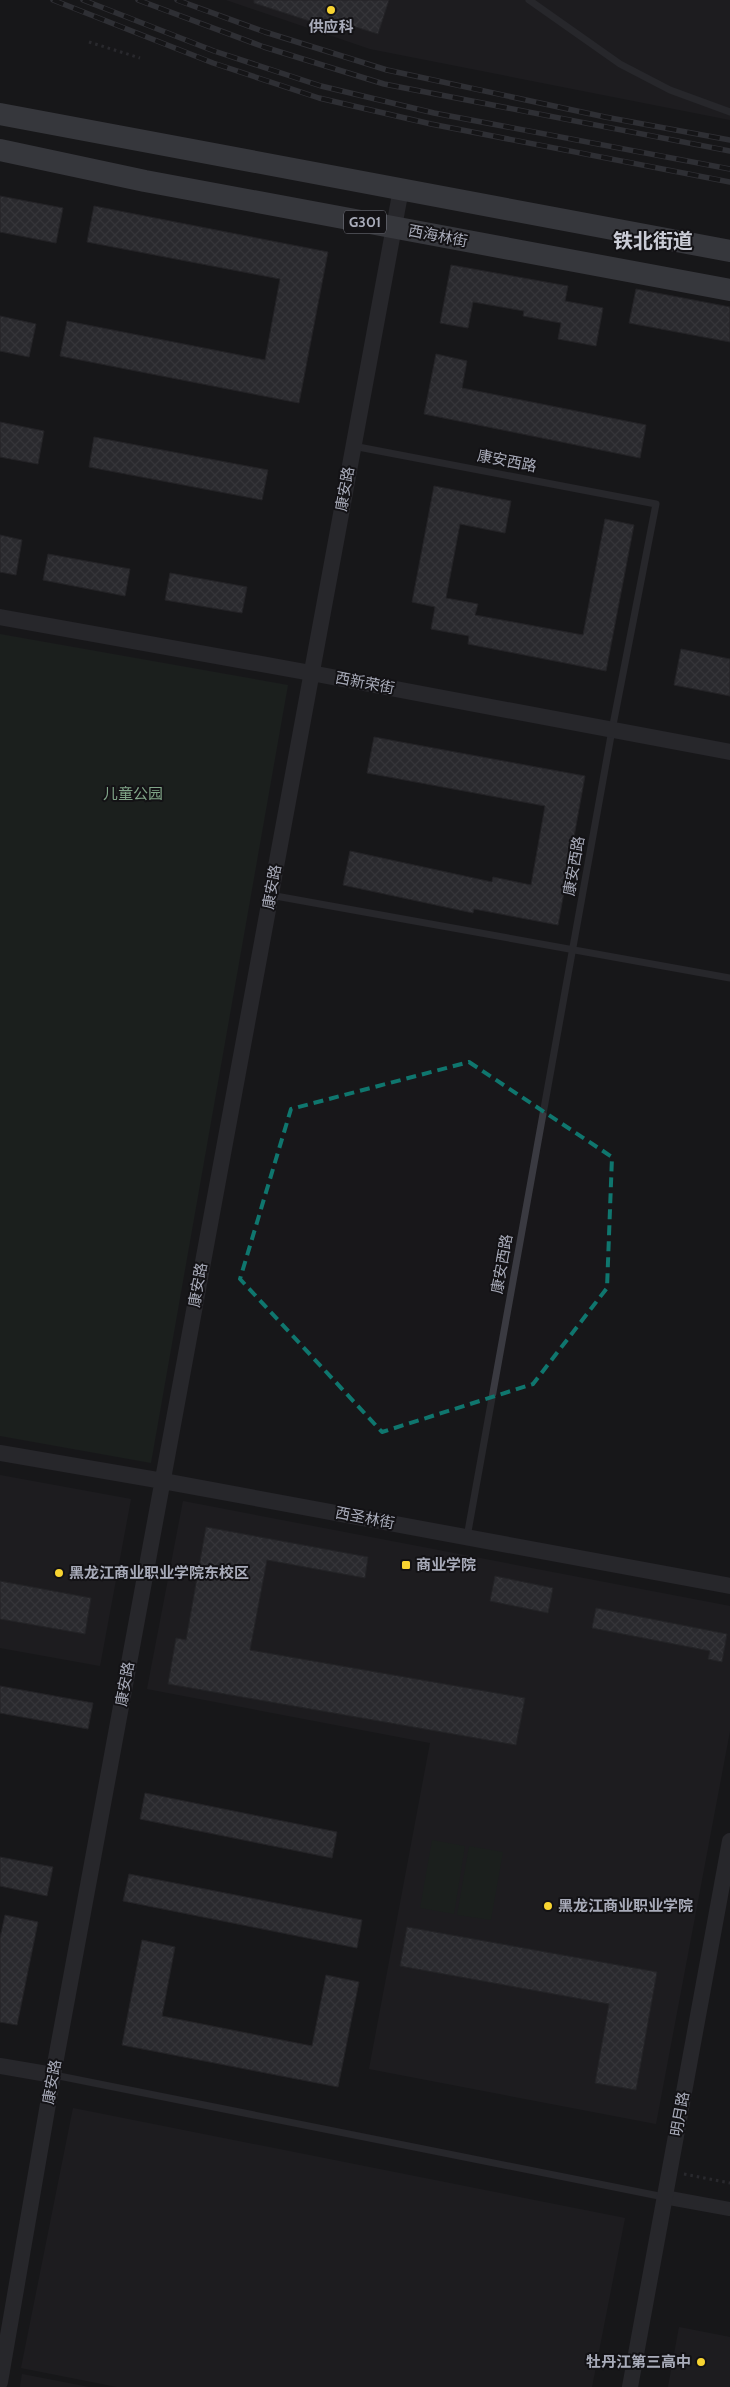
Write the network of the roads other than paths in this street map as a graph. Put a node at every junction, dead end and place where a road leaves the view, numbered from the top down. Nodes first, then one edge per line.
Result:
1 (529, 0) edge
2 (730, 112) edge
3 (0, 114) edge
4 (0, 150) edge
5 (400, 189) junction
6 (393, 227) junction
7 (730, 251) edge
8 (730, 290) edge
9 (353, 446) junction
10 (0, 617) edge
11 (311, 673) junction
12 (612, 730) junction
13 (730, 752) edge
14 (270, 895) junction
15 (573, 950) junction
16 (730, 978) edge
17 (0, 1453) edge
18 (163, 1480) junction
19 (467, 1537) junction
20 (730, 1586) edge
21 (730, 1841) edge
22 (0, 2066) edge
23 (54, 2075) junction
24 (664, 2197) junction
25 (730, 2209) edge
26 (0, 2382) edge
27 (630, 2387) edge

1 - 2 lane
3 - 5 highway
4 - 6 highway, 西海林街 / G301
5 - 6 street, 康安路
5 - 7 highway
6 - 8 highway, 西海林街 / G301
6 - 9 street, 康安路
9 - 11 street, 康安路
9 - 12 lane, 康安西路
10 - 11 street, 西新荣街
11 - 12 street, 西新荣街
11 - 14 street, 康安路
12 - 13 street, 西新荣街
12 - 15 lane, 康安西路
14 - 15 lane
14 - 18 street, 康安路
15 - 16 lane
15 - 19 lane, 康安西路
17 - 18 street, 西圣林街
18 - 19 street, 西圣林街
18 - 23 street, 康安路
19 - 20 street, 西圣林街
21 - 24 street, 明月路
22 - 23 street
23 - 24 lane
23 - 26 street, 康安路
24 - 25 street
24 - 27 street, 明月路

